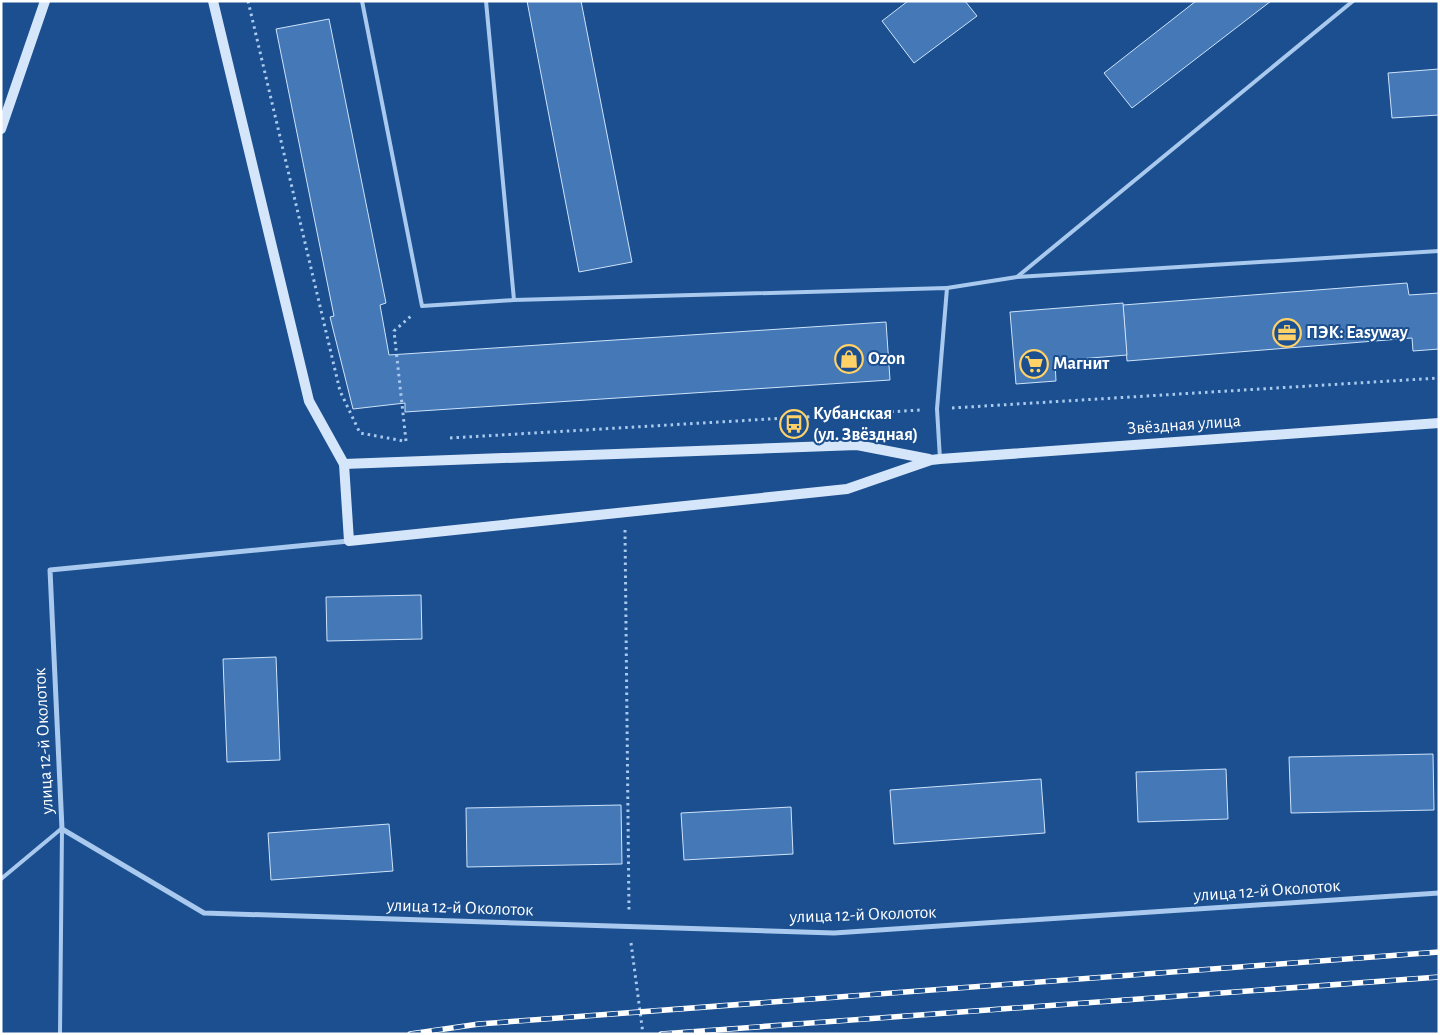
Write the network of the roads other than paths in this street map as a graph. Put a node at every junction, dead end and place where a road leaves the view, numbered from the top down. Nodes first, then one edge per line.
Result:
1 (45, 1) edge
2 (213, 1) edge
3 (362, 1) edge
4 (486, 1) edge
5 (1353, 1) edge
6 (1, 128) edge
7 (1439, 251) edge
8 (1017, 277) junction
9 (947, 288) junction
10 (514, 300) junction
11 (1439, 423) edge
12 (936, 459) junction
13 (344, 464) junction
14 (349, 541) junction
15 (62, 829) junction
16 (1, 879) edge
17 (1439, 893) edge
18 (60, 1034) edge

1 - 6 main road
2 - 13 main road
3 - 10 lane
4 - 10 lane
5 - 8 lane
7 - 8 lane
8 - 9 lane
9 - 10 lane
9 - 12 lane
11 - 12 main road, Звёздная улица
12 - 13 main road
12 - 14 main road
13 - 14 main road
14 - 15 street, улица 12-й Околоток
15 - 16 lane
15 - 17 street, улица 12-й Околоток
15 - 18 lane

